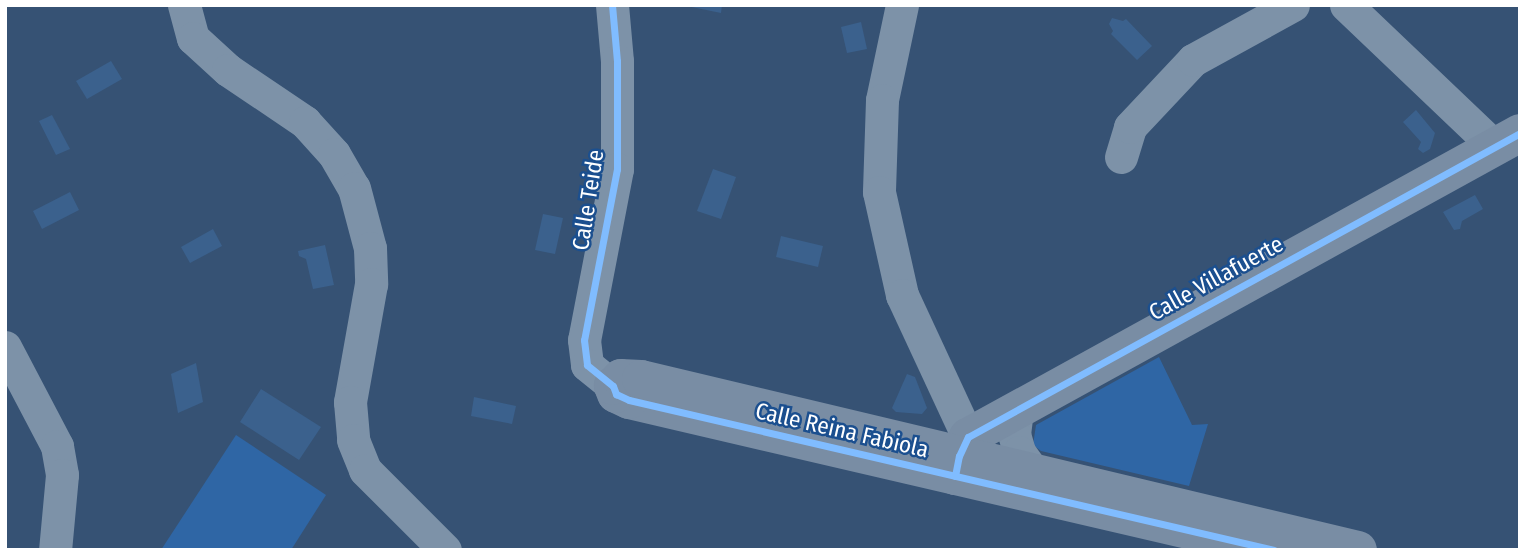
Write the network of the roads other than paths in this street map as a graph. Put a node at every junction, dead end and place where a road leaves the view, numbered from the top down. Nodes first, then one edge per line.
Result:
1 (184, 5) edge
2 (612, 5) edge
3 (902, 5) edge
4 (1293, 5) edge
5 (1346, 5) edge
6 (1507, 139) edge
7 (1121, 156) dead end
8 (5, 347) edge
9 (627, 383) joint
10 (1017, 410) junction
11 (961, 456) junction
12 (1035, 474) junction
13 (55, 550) edge
14 (445, 550) edge
15 (1273, 550) edge
16 (1358, 550) edge

1 - 14 street
2 - 9 street, Calle Teide
3 - 11 street
4 - 7 street
5 - 6 street
6 - 10 street, Calle Villafuerte
8 - 13 street
9 - 11 street, Calle Reina Fabiola
10 - 11 street, Calle Villafuerte
10 - 12 street
11 - 12 street, Calle Reina Fabiola
11 - 15 street, Calle Reina Fabiola
12 - 16 street, Calle Reina Fabiola

